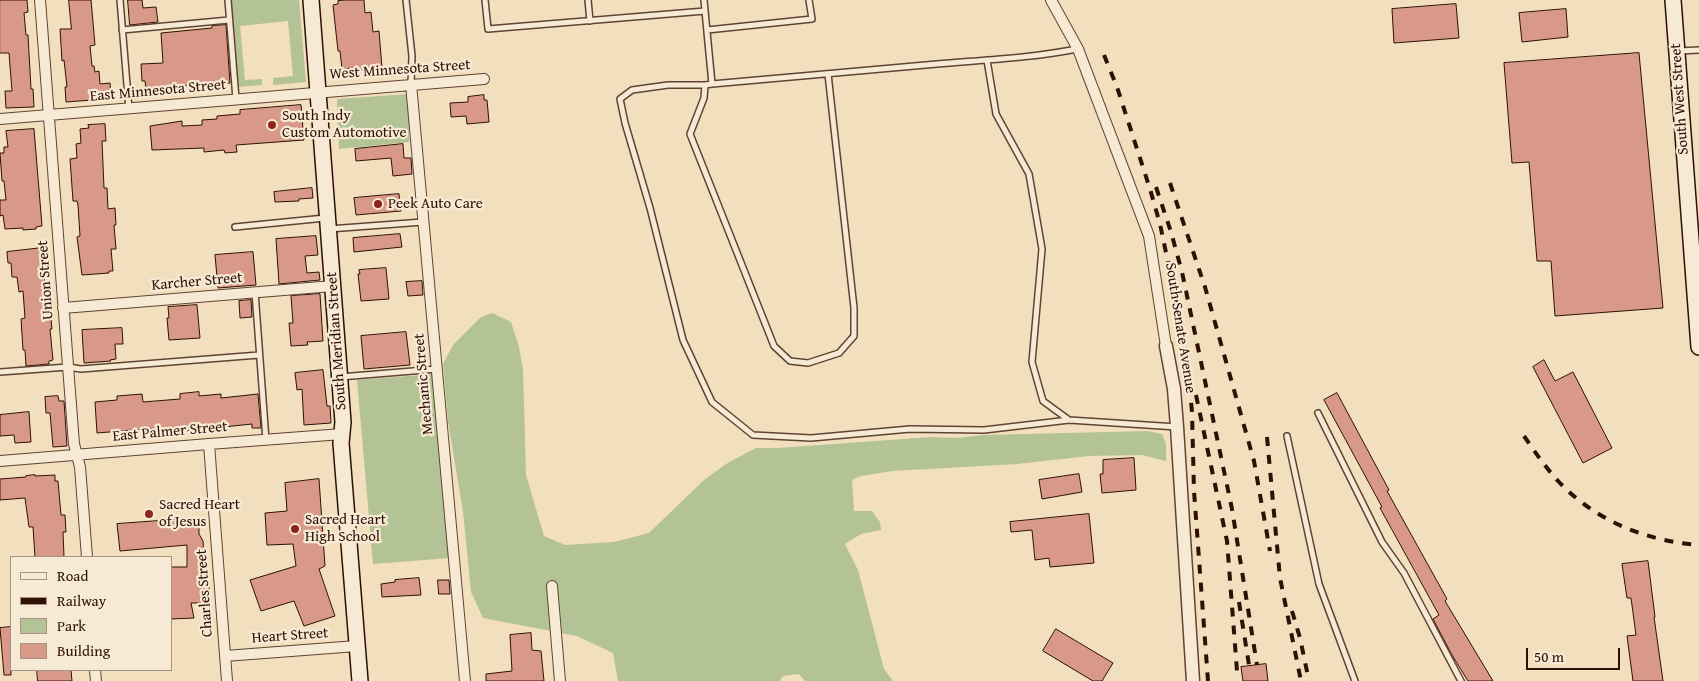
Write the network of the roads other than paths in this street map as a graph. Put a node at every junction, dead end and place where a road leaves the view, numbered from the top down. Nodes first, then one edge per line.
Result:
1 (40, 0) edge
2 (120, 0) edge
3 (228, 0) edge
4 (311, 0) edge
5 (406, 0) edge
6 (485, 0) edge
7 (588, 0) edge
8 (704, 0) edge
9 (809, 0) edge
10 (1051, 0) edge
11 (1672, 0) edge
12 (705, 11) junction
13 (229, 20) junction
14 (590, 21) junction
15 (122, 30) junction
16 (707, 30) junction
17 (1078, 49) junction
18 (1699, 50) edge
19 (1676, 51) junction
20 (987, 60) junction
21 (828, 74) junction
22 (484, 79) dead end
23 (411, 84) junction
24 (712, 84) junction
25 (705, 85) junction
26 (318, 92) junction
27 (236, 99) junction
28 (129, 109) junction
29 (50, 115) junction
30 (0, 119) edge
31 (424, 222) junction
32 (329, 224) junction
33 (235, 227) dead end
34 (1696, 260) edge
35 (1696, 278) edge
36 (333, 286) junction
37 (254, 292) junction
38 (63, 308) junction
39 (1166, 346) joint
40 (1699, 347) edge
41 (259, 355) junction
42 (68, 367) junction
43 (437, 368) junction
44 (0, 372) edge
45 (340, 377) junction
46 (1318, 413) dead end
47 (1069, 420) junction
48 (1177, 427) junction
49 (342, 434) junction
50 (1287, 436) dead end
51 (266, 440) junction
52 (209, 444) junction
53 (76, 455) junction
54 (0, 461) edge
55 (87, 556) edge
56 (552, 586) dead end
57 (357, 646) junction
58 (225, 656) junction
59 (227, 681) edge
60 (360, 681) edge
61 (464, 681) edge
62 (560, 681) edge
63 (1193, 681) edge
64 (1355, 681) edge
65 (1461, 681) edge

1 - 29 street, Union Street
2 - 15 lane
3 - 13 lane
4 - 26 main road, South Meridian Street
5 - 23 lane
6 - 14 lane
7 - 14 lane
8 - 12 lane
9 - 16 lane
10 - 17 street, South Senate Avenue
11 - 19 main road, South West Street
12 - 14 lane
12 - 16 lane
13 - 15 lane
13 - 27 lane
15 - 28 lane
16 - 24 lane
17 - 20 lane
17 - 39 street, South Senate Avenue
18 - 19 lane
19 - 34 main road, South West Street
20 - 21 lane
20 - 47 lane
21 - 24 lane
21 - 25 lane
22 - 23 street, West Minnesota Street
23 - 26 street, West Minnesota Street
23 - 31 street, Mechanic Street
24 - 25 lane
25 - 47 lane
26 - 27 street, East Minnesota Street
26 - 32 main road, South Meridian Street
27 - 28 street, East Minnesota Street
28 - 29 street, East Minnesota Street
29 - 30 street, East Minnesota Street
29 - 38 street, Union Street
31 - 32 lane
31 - 43 street, Mechanic Street
32 - 33 lane
32 - 36 main road, South Meridian Street
34 - 35 main road, South West Street
35 - 40 main road, South West Street
36 - 37 street, Karcher Street
36 - 45 main road, South Meridian Street
37 - 38 street, Karcher Street
37 - 41 lane
38 - 42 street, Union Street
39 - 48 street, South Senate Avenue
41 - 42 lane
41 - 51 lane
42 - 44 lane
42 - 53 street, Union Street
43 - 45 lane
43 - 61 street, Mechanic Street
45 - 49 main road, South Meridian Street
46 - 65 lane
47 - 48 lane
48 - 63 street, South Senate Avenue
49 - 51 street, East Palmer Street
49 - 57 main road, South Meridian Street
50 - 64 lane
51 - 52 street, East Palmer Street
52 - 53 street, East Palmer Street
52 - 58 street, Charles Street
53 - 54 street, East Palmer Street
53 - 55 street, Union Street
56 - 62 street
57 - 58 street, Heart Street
57 - 60 main road, South Meridian Street
58 - 59 street, Charles Street

